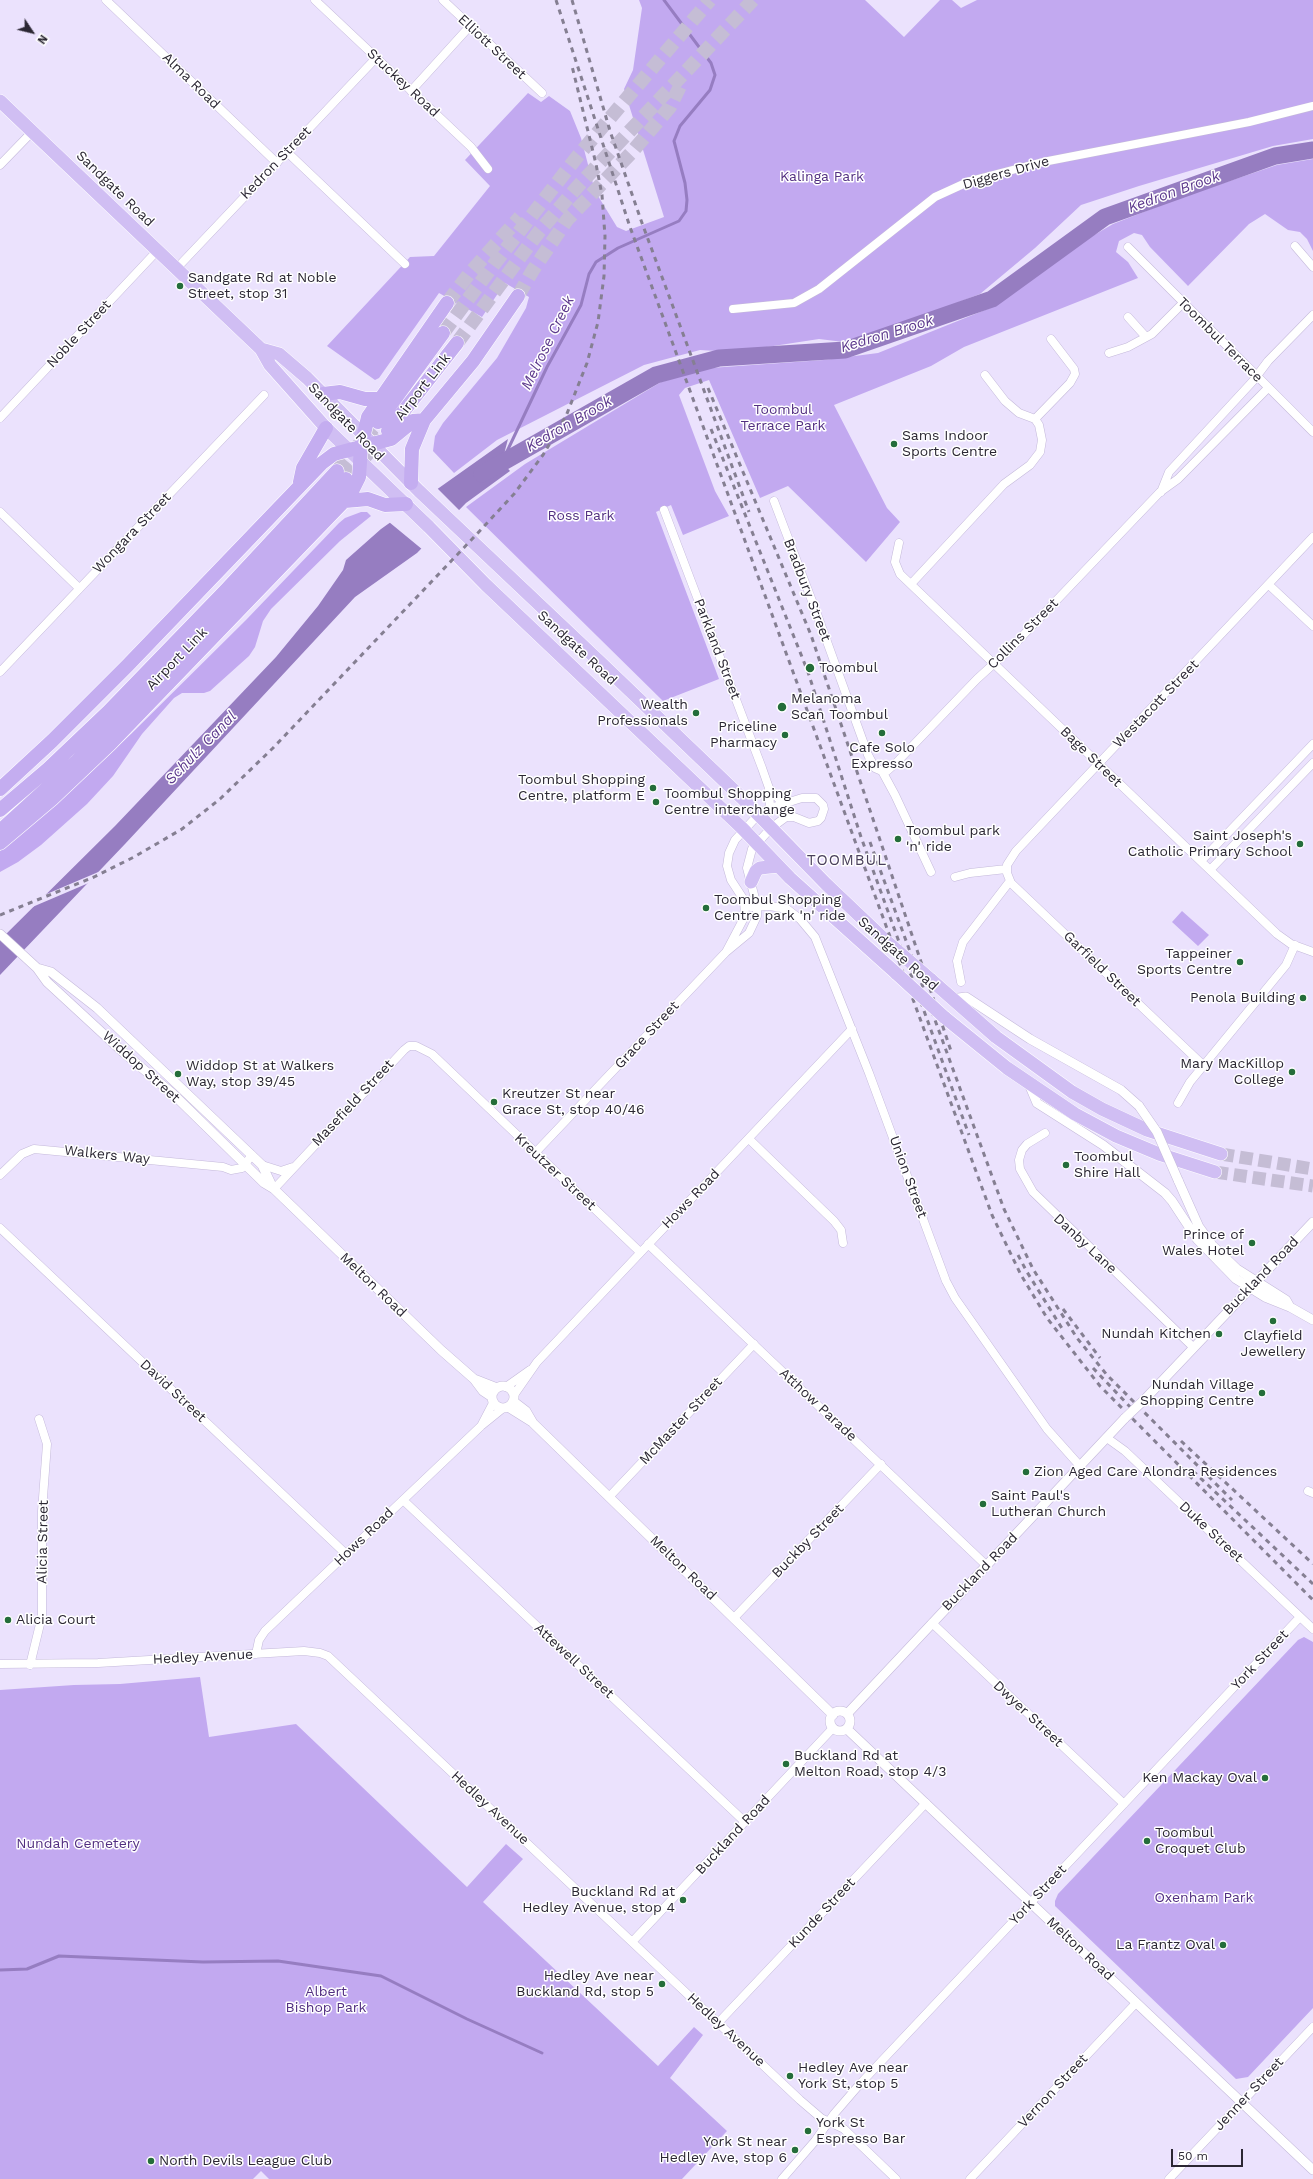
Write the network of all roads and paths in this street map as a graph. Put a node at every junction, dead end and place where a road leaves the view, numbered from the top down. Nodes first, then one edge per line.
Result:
1 (106, 0) edge
2 (315, 0) edge
3 (443, 0) edge
4 (470, 26) junction
5 (376, 58) junction
6 (411, 91) junction
7 (542, 93) dead end
8 (0, 101) edge
9 (1313, 106) edge
10 (32, 132) junction
11 (287, 152) junction
12 (277, 163) junction
13 (0, 166) edge
14 (488, 169) dead end
15 (1295, 246) dead end
16 (1128, 247) dead end
17 (157, 251) junction
18 (405, 264) dead end
19 (1313, 267) edge
20 (176, 268) junction
21 (518, 296) tunnel mouth
22 (1183, 303) junction
23 (447, 304) tunnel mouth
24 (733, 309) dead end
25 (1313, 315) edge
26 (1128, 317) dead end
27 (443, 333) tunnel mouth
28 (1146, 337) junction
29 (1051, 339) dead end
30 (457, 343) tunnel mouth
31 (261, 349) junction
32 (1109, 353) dead end
33 (985, 374) dead end
34 (1257, 375) junction
35 (1268, 388) junction
36 (323, 394) junction
37 (264, 396) dead end
38 (379, 399) junction
39 (0, 418) edge
40 (1035, 419) junction
41 (424, 420) junction
42 (326, 428) junction
43 (1313, 432) edge
44 (361, 448) junction
45 (299, 486) junction
46 (415, 487) junction
47 (1160, 492) junction
48 (345, 501) junction
49 (774, 501) dead end
50 (406, 504) junction
51 (664, 510) dead end
52 (0, 512) edge
53 (1313, 537) edge
54 (899, 543) dead end
55 (911, 584) junction
56 (1269, 585) junction
57 (79, 588) junction
58 (1313, 626) edge
59 (994, 664) junction
60 (0, 672) edge
61 (1313, 744) edge
62 (1313, 762) edge
63 (1098, 764) junction
64 (882, 771) junction
65 (769, 788) junction
66 (0, 790) edge
67 (784, 805) junction
68 (770, 808) junction
69 (0, 810) edge
70 (758, 815) junction
71 (771, 828) junction
72 (743, 829) junction
73 (0, 831) edge
74 (757, 842) junction
75 (0, 843) edge
76 (1201, 862) junction
77 (778, 866) junction
78 (1006, 869) junction
79 (1210, 870) junction
80 (931, 872) dead end
81 (955, 877) dead end
82 (1010, 881) junction
83 (751, 882) junction
84 (757, 906) junction
85 (746, 907) junction
86 (0, 934) edge
87 (1295, 945) junction
88 (726, 952) junction
89 (1313, 952) edge
90 (37, 968) junction
91 (961, 982) dead end
92 (951, 999) junction
93 (852, 1029) junction
94 (416, 1046) joint
95 (1203, 1065) junction
96 (1029, 1084) junction
97 (1178, 1103) dead end
98 (1045, 1133) dead end
99 (749, 1139) junction
100 (535, 1153) junction
101 (1221, 1154) tunnel mouth
102 (237, 1155) junction
103 (252, 1155) junction
104 (246, 1164) junction
105 (262, 1165) junction
106 (223, 1167) junction
107 (293, 1167) junction
108 (1215, 1172) tunnel mouth
109 (0, 1175) edge
110 (274, 1189) junction
111 (1313, 1222) edge
112 (0, 1228) edge
113 (843, 1243) dead end
114 (648, 1244) junction
115 (640, 1252) junction
116 (1253, 1284) junction
117 (1313, 1320) edge
118 (754, 1344) junction
119 (1194, 1347) junction
120 (531, 1369) junction
121 (474, 1379) junction
122 (501, 1387) junction
123 (492, 1400) junction
124 (509, 1403) junction
125 (40, 1420) dead end
126 (481, 1426) junction
127 (1107, 1438) junction
128 (881, 1464) junction
129 (1080, 1466) junction
130 (609, 1497) junction
131 (403, 1500) junction
132 (346, 1554) junction
133 (987, 1566) junction
134 (1300, 1617) junction
135 (734, 1618) junction
136 (932, 1623) junction
137 (1313, 1628) edge
138 (256, 1654) junction
139 (0, 1664) edge
140 (30, 1665) junction
141 (847, 1714) junction
142 (832, 1715) junction
143 (833, 1728) junction
144 (847, 1729) junction
145 (926, 1804) junction
146 (1124, 1804) junction
147 (745, 1822) junction
148 (1030, 1903) junction
149 (632, 1942) junction
150 (1136, 2003) junction
151 (718, 2023) junction
152 (1313, 2027) edge
153 (1242, 2102) junction
154 (828, 2122) junction
155 (1313, 2170) edge
156 (782, 2179) edge
157 (896, 2179) edge
158 (970, 2179) edge
159 (1169, 2179) edge

1 - 12 street, Alma Road
2 - 5 street, Stuckey Road
3 - 4 street, Elliott Street
4 - 6 street
4 - 7 street, Elliott Street
5 - 6 street, Stuckey Road
5 - 11 street, Kedron Street
6 - 14 street, Stuckey Road
8 - 10 highway, Sandgate Road
9 - 24 street, Diggers Drive
10 - 13 street
10 - 17 highway, Sandgate Road
11 - 12 street, Kedron Street
11 - 18 street
12 - 20 street, Kedron Street
15 - 19 street
16 - 22 street, Toombul Terrace
17 - 20 highway, Sandgate Road
17 - 39 street, Noble Street
20 - 31 highway, Sandgate Road
21 - 41 highway
22 - 28 street
22 - 34 street, Toombul Terrace
23 - 38 highway
25 - 34 street, Collins Street
26 - 28 street
27 - 30 highway, Airport Link
28 - 32 street
29 - 40 street
31 - 36 highway, Sandgate Road
31 - 42 highway, Sandgate Road
33 - 40 street
34 - 35 street, Toombul Terrace
34 - 47 street, Collins Street
35 - 43 street, Toombul Terrace
35 - 47 street, Collins Street
36 - 38 highway
36 - 44 highway, Sandgate Road
37 - 57 street, Wongara Street
38 - 44 highway
40 - 55 street
41 - 44 highway
41 - 46 highway
42 - 44 highway, Sandgate Road
42 - 45 highway
44 - 45 highway
44 - 46 highway, Sandgate Road
44 - 48 highway
44 - 50 highway, Sandgate Road
45 - 66 highway
46 - 70 highway, Sandgate Road
47 - 59 street, Collins Street
48 - 50 highway
48 - 75 highway
49 - 64 street, Bradbury Street
50 - 72 highway, Sandgate Road
51 - 65 street, Parkland Street
52 - 57 street
53 - 56 street, Westacott Street
54 - 55 street, Bage Street
55 - 59 street, Bage Street
56 - 58 street
56 - 63 street, Westacott Street
57 - 60 street, Wongara Street
59 - 63 street, Bage Street
59 - 64 street, Collins Street
61 - 76 street
62 - 79 street
63 - 76 street, Bage Street
63 - 78 street, Westacott Street
64 - 80 street, Bradbury Street
65 - 67 street, Parkland Street
65 - 68 street, Parkland Street
67 - 68 street, Grace Street
67 - 71 street, Grace Street
68 - 70 street, Grace Street
69 - 73 highway, Airport Link
70 - 71 highway, Sandgate Road
70 - 72 street, Grace Street
71 - 74 street, Grace Street
71 - 92 highway, Sandgate Road, bridge
72 - 74 highway, Sandgate Road
72 - 85 street, Grace Street
74 - 77 highway, Sandgate Road
74 - 83 street, Grace Street
76 - 79 street, Bage Street
77 - 83 highway
77 - 96 highway, Sandgate Road, bridge
78 - 81 street
78 - 82 street, Garfield Street
79 - 87 street, Bage Street
82 - 91 street
82 - 95 street, Garfield Street
83 - 84 street, Grace Street
84 - 85 street, Union Street
84 - 88 street, Grace Street
84 - 93 street, Union Street
85 - 88 street, Grace Street
86 - 90 street, Widdop Street
87 - 89 street, Bage Street
87 - 95 street
88 - 100 street, Grace Street
90 - 102 street, Widdop Street
90 - 103 street, Widdop Street
92 - 101 highway, Sandgate Road
92 - 116 street, Sandgate Road, bridge
93 - 99 street, Hows Road
93 - 129 street, Union Street
94 - 100 street, Kreutzer Street
94 - 107 street, Masefield Street
95 - 97 street
96 - 108 highway, Sandgate Road
96 - 116 street, Sandgate Road
98 - 119 street, Danby Lane
99 - 113 street
99 - 114 street, Hows Road
100 - 115 street, Kreutzer Street
102 - 104 street, Widdop Street
102 - 106 street
103 - 104 street
103 - 105 street, Melton Road
104 - 106 street, Walkers Way
104 - 110 street, Melton Road
105 - 107 street
105 - 110 street, Melton Road
106 - 109 street, Walkers Way
107 - 110 street, Masefield Street
110 - 121 street, Melton Road
111 - 116 street, Buckland Road
112 - 132 street, David Street
114 - 115 street, Hows Road
114 - 118 street, Atthow Parade
115 - 120 street, Hows Road
116 - 117 street, Sandgate Road
116 - 119 street, Buckland Road
118 - 128 street, Atthow Parade
118 - 130 street, McMaster Street
119 - 127 street, Buckland Road, bridge
120 - 122 street, Hows Road
120 - 124 street, Hows Road
121 - 122 street, Melton Road
121 - 123 street, Melton Road
122 - 123 street
122 - 124 street
123 - 124 street, Melton Road
123 - 126 street, Hows Road
124 - 126 street, Hows Road
124 - 130 street, Melton Road
125 - 140 street, Alicia Street
126 - 131 street, Hows Road
127 - 129 street, Buckland Road
127 - 134 street, Duke Street
128 - 133 street, Atthow Parade
128 - 135 street, Buckby Street
129 - 133 street, Buckland Road
130 - 135 street, Melton Road
131 - 132 street, Hows Road
131 - 147 street, Attewell Street
132 - 138 street, Hows Road
133 - 136 street, Buckland Road
134 - 137 street, Duke Street
134 - 146 street, York Street
135 - 142 street, Melton Road
136 - 141 street, Buckland Road
136 - 146 street, Dwyer Street
138 - 140 street, Hedley Avenue
138 - 149 street, Hedley Avenue
139 - 140 street, Hedley Avenue
141 - 142 street
141 - 144 street
142 - 143 street
143 - 144 street
143 - 147 street, Buckland Road
144 - 145 street, Melton Road
145 - 148 street, Melton Road
145 - 151 street, Kunde Street
146 - 148 street, York Street
147 - 149 street, Buckland Road
148 - 150 street, Melton Road
148 - 154 street, York Street
149 - 151 street, Hedley Avenue
150 - 153 street, Melton Road
150 - 158 street, Vernon Street
151 - 154 street, Hedley Avenue
152 - 153 street, Jenner Street
153 - 155 street, Melton Road
153 - 159 street, Jenner Street
154 - 156 street, York Street
154 - 157 street, Hedley Avenue

